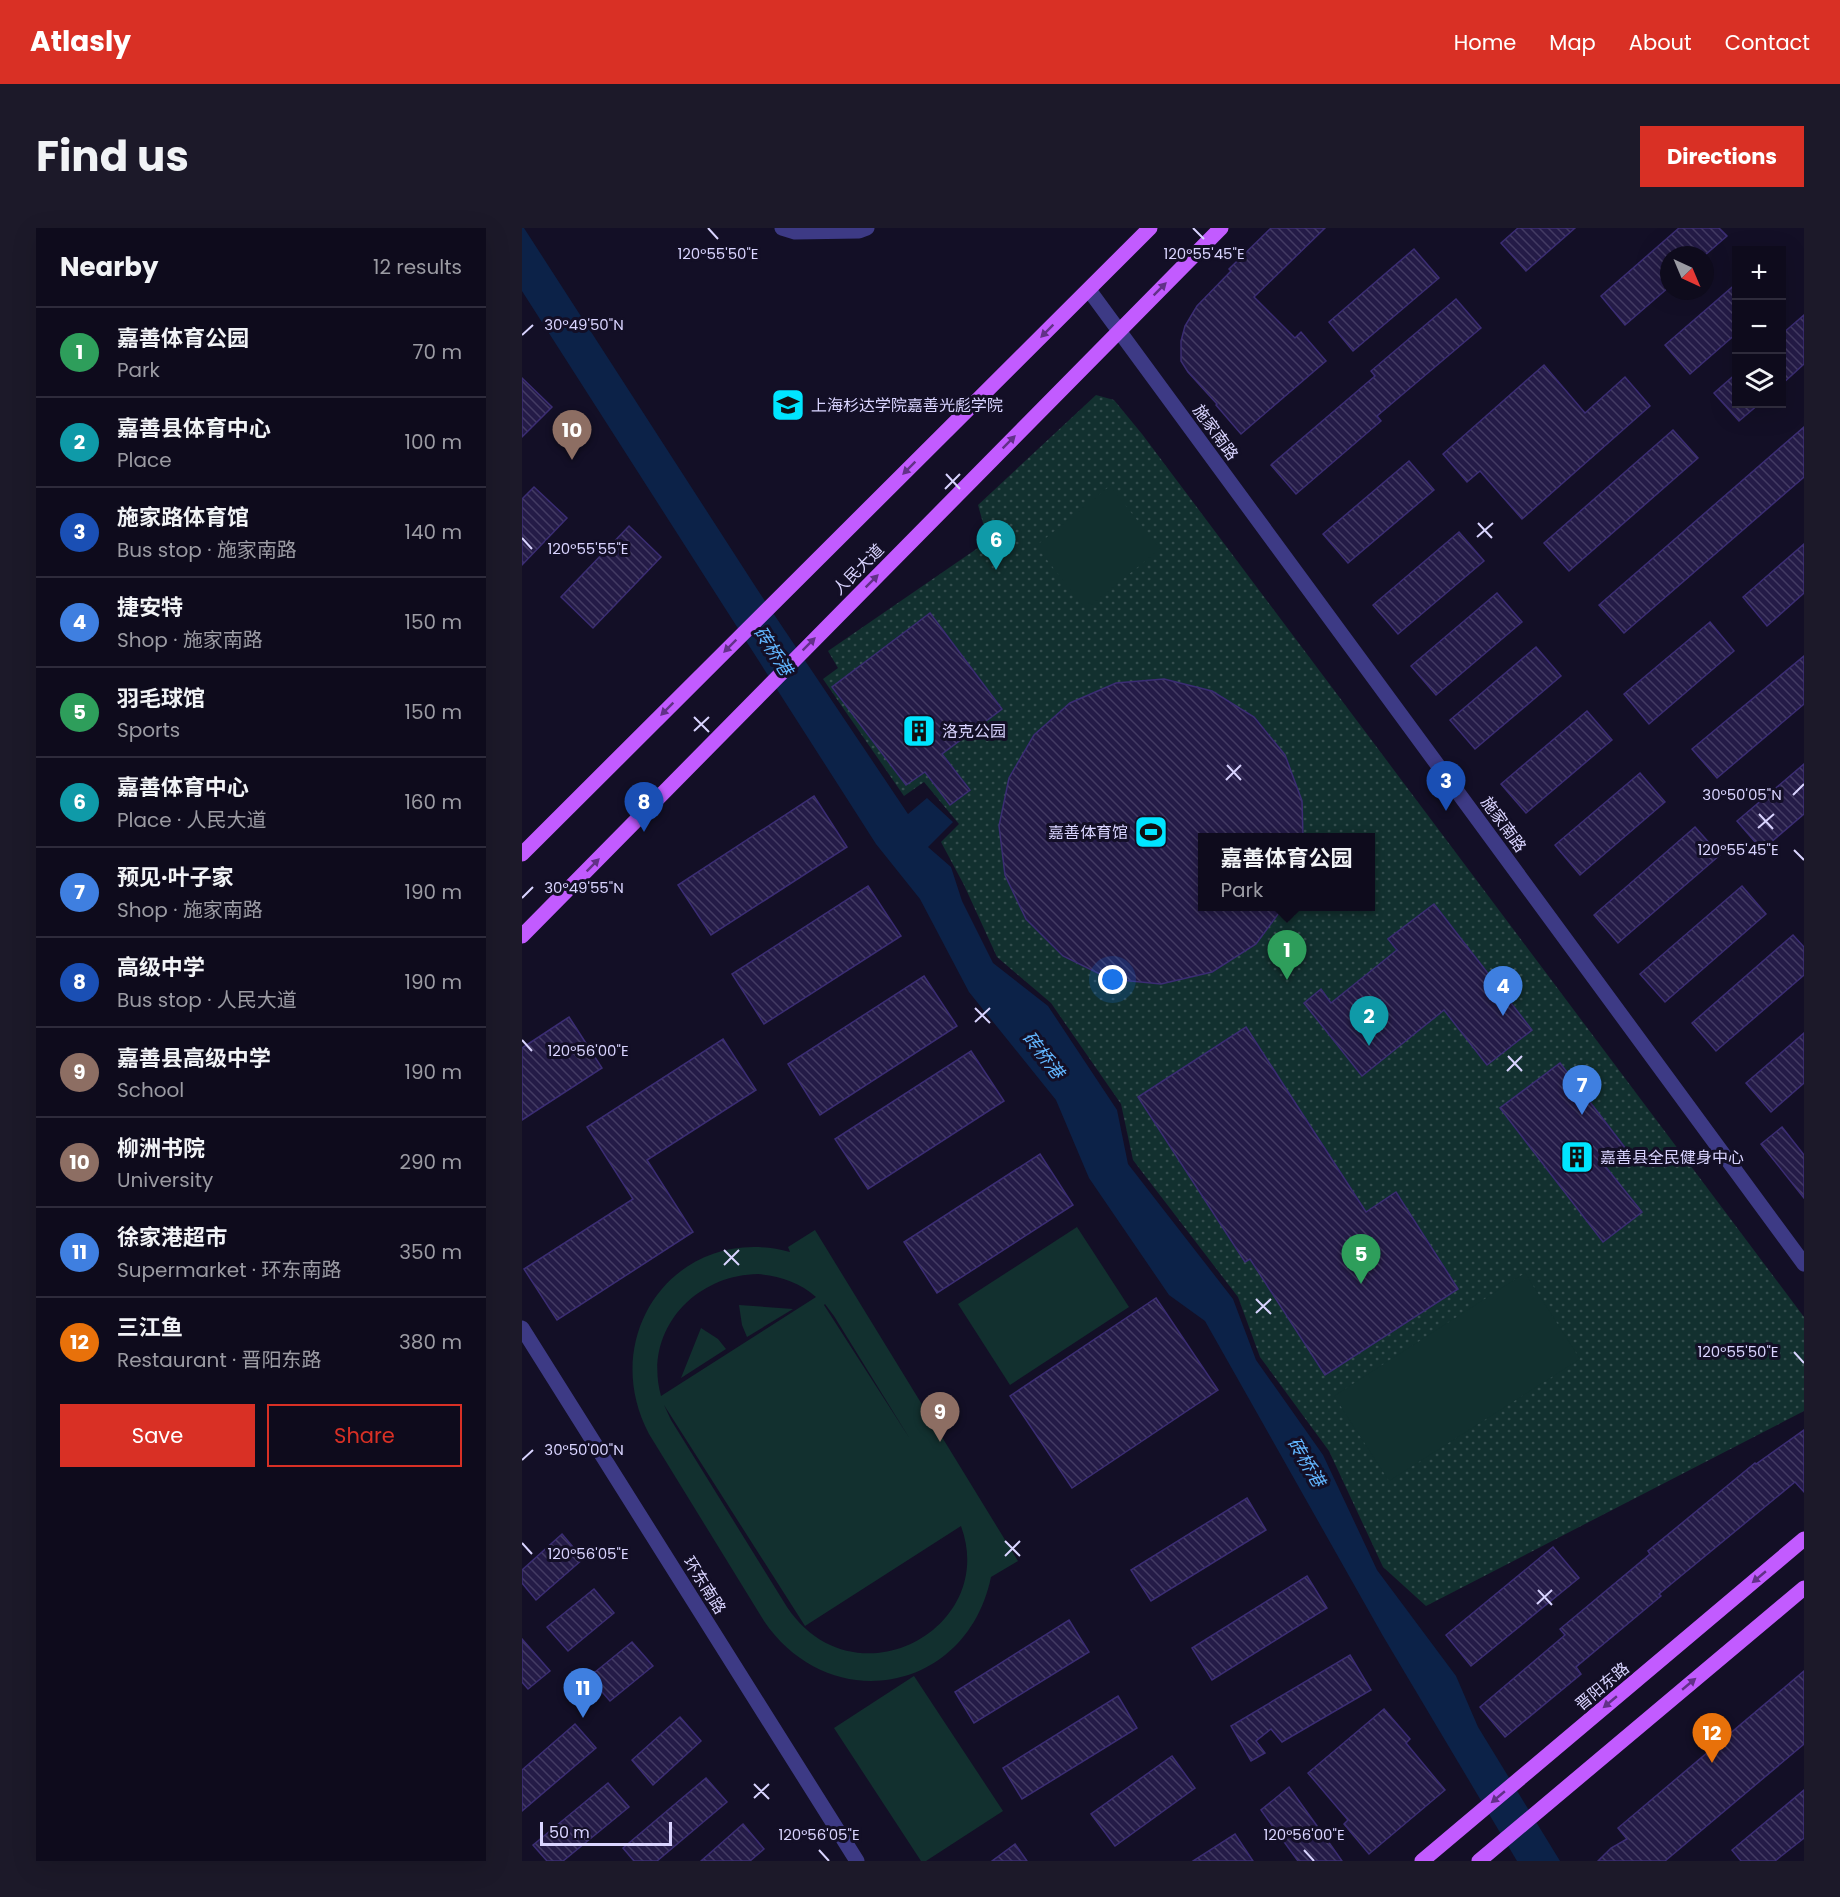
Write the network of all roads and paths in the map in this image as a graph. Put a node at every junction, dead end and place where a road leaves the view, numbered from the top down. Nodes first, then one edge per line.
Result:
1 (782, 228) edge
2 (867, 228) edge
3 (1150, 228) edge
4 (1221, 228) edge
5 (1089, 290) junction
6 (1119, 331) junction
7 (522, 854) edge
8 (522, 936) edge
9 (1804, 1264) edge
10 (522, 1328) edge
11 (1804, 1539) edge
12 (1804, 1588) edge
13 (1480, 1860) edge
14 (857, 1861) edge
15 (1422, 1861) edge

1 - 2 street
3 - 5 main road
6 -> 4 main road, 人民大道
5 - 6 street, 施家南路
5 -> 7 main road
8 -> 6 main road, 人民大道
6 - 9 street, 施家南路
10 - 14 street, 环东南路
11 -> 15 main road, 晋阳东路
13 -> 12 main road

